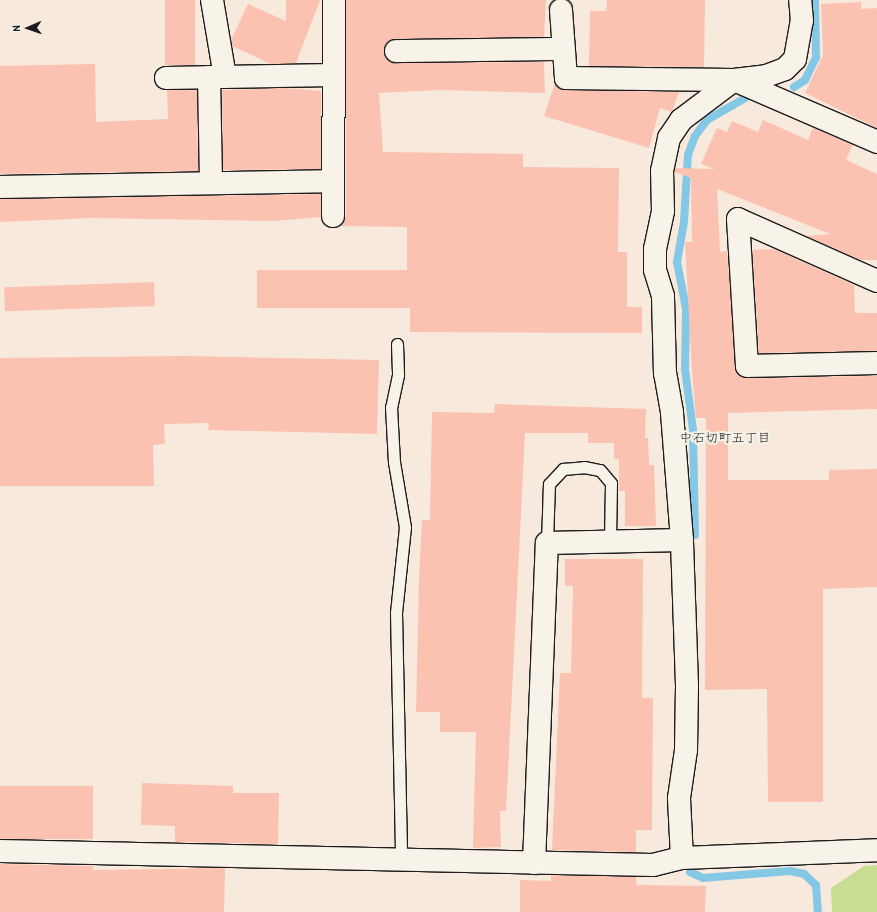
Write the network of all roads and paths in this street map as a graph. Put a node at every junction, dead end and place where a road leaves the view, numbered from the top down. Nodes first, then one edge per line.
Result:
1 (212, 0) edge
2 (334, 0) edge
3 (800, 0) edge
4 (561, 10) dead end
5 (562, 48) junction
6 (396, 51) dead end
7 (333, 75) junction
8 (217, 77) junction
9 (166, 78) dead end
10 (734, 80) junction
11 (877, 142) edge
12 (331, 181) junction
13 (210, 183) junction
14 (0, 186) edge
15 (333, 216) dead end
16 (877, 281) edge
17 (397, 344) dead end
18 (877, 363) edge
19 (682, 540) junction
20 (610, 541) junction
21 (547, 543) junction
22 (877, 850) edge
23 (0, 851) edge
24 (682, 858) junction
25 (401, 860) junction
26 (534, 863) junction

1 - 8 street
2 - 7 street
3 - 10 street
4 - 5 street
5 - 6 street
5 - 10 street
7 - 8 street
7 - 12 street
8 - 9 street
8 - 13 street
10 - 11 street
10 - 19 street
12 - 13 street
12 - 15 street
13 - 14 street
16 - 18 street
17 - 25 lane
19 - 20 street
19 - 24 street
20 - 21 street
20 - 21 lane
21 - 26 street
22 - 24 street
23 - 25 street
24 - 26 street
25 - 26 street

